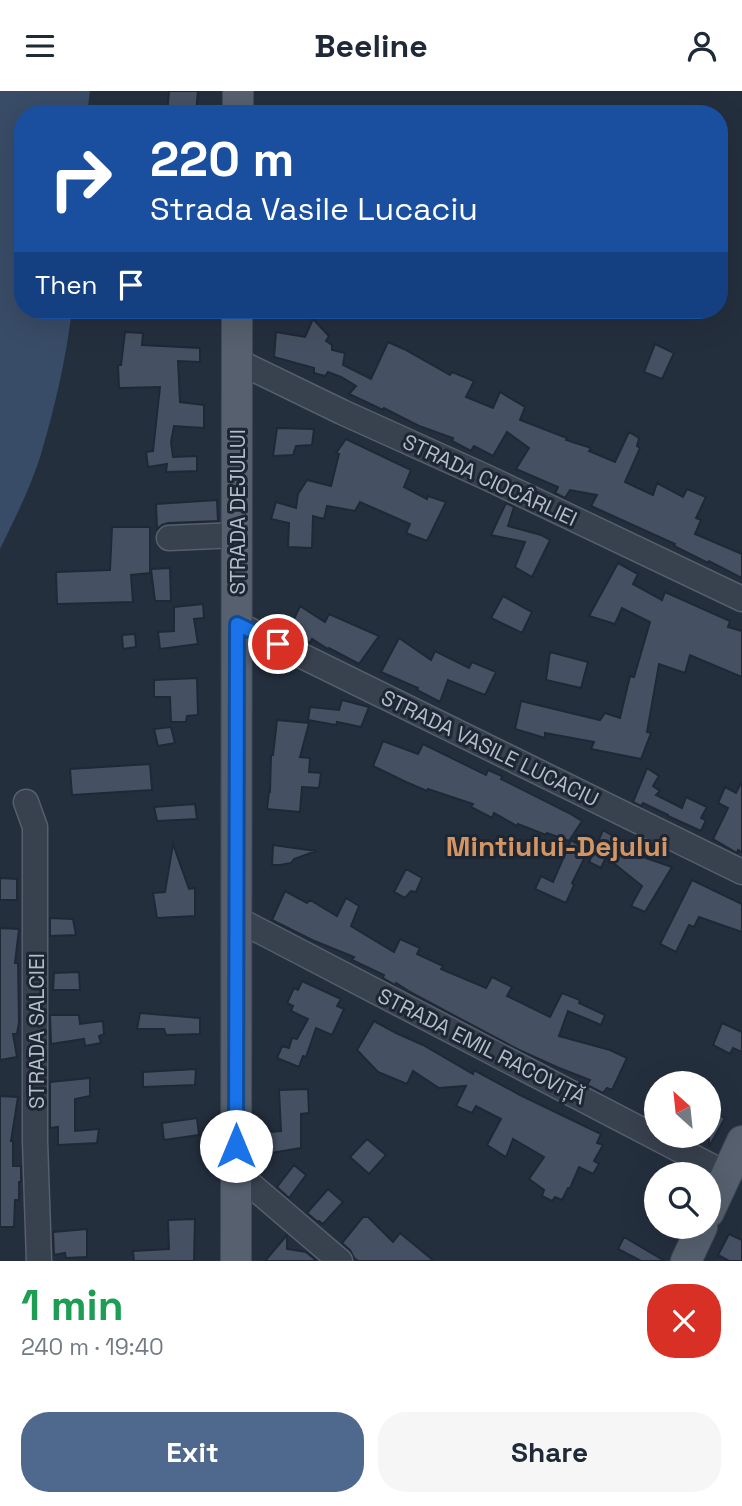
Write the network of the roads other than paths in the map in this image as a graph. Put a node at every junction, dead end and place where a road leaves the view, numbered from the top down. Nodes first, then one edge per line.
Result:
1 (237, 319) edge
2 (237, 361) junction
3 (237, 535) junction
4 (169, 537) dead end
5 (742, 600) edge
6 (237, 624) junction
7 (26, 802) dead end
8 (742, 872) edge
9 (237, 919) junction
10 (742, 1141) edge
11 (236, 1172) junction
12 (726, 1174) junction
13 (721, 1185) edge
14 (696, 1239) edge
15 (38, 1261) edge
16 (236, 1261) edge
17 (340, 1261) edge
18 (685, 1261) edge

1 - 2 main road, STRADA DEJULUI
2 - 3 main road, STRADA DEJULUI
2 - 5 street, STRADA CIOCÂRLIEI
3 - 4 street
3 - 6 main road, STRADA DEJULUI
6 - 8 street, STRADA VASILE LUCACIU
6 - 9 main road, STRADA DEJULUI
7 - 15 street, STRADA SALCIEI
9 - 11 main road, STRADA DEJULUI
9 - 12 street, STRADA EMIL RACOVIȚĂ
10 - 12 main road
11 - 16 main road, STRADA DEJULUI
11 - 17 street
12 - 13 main road
14 - 18 main road

